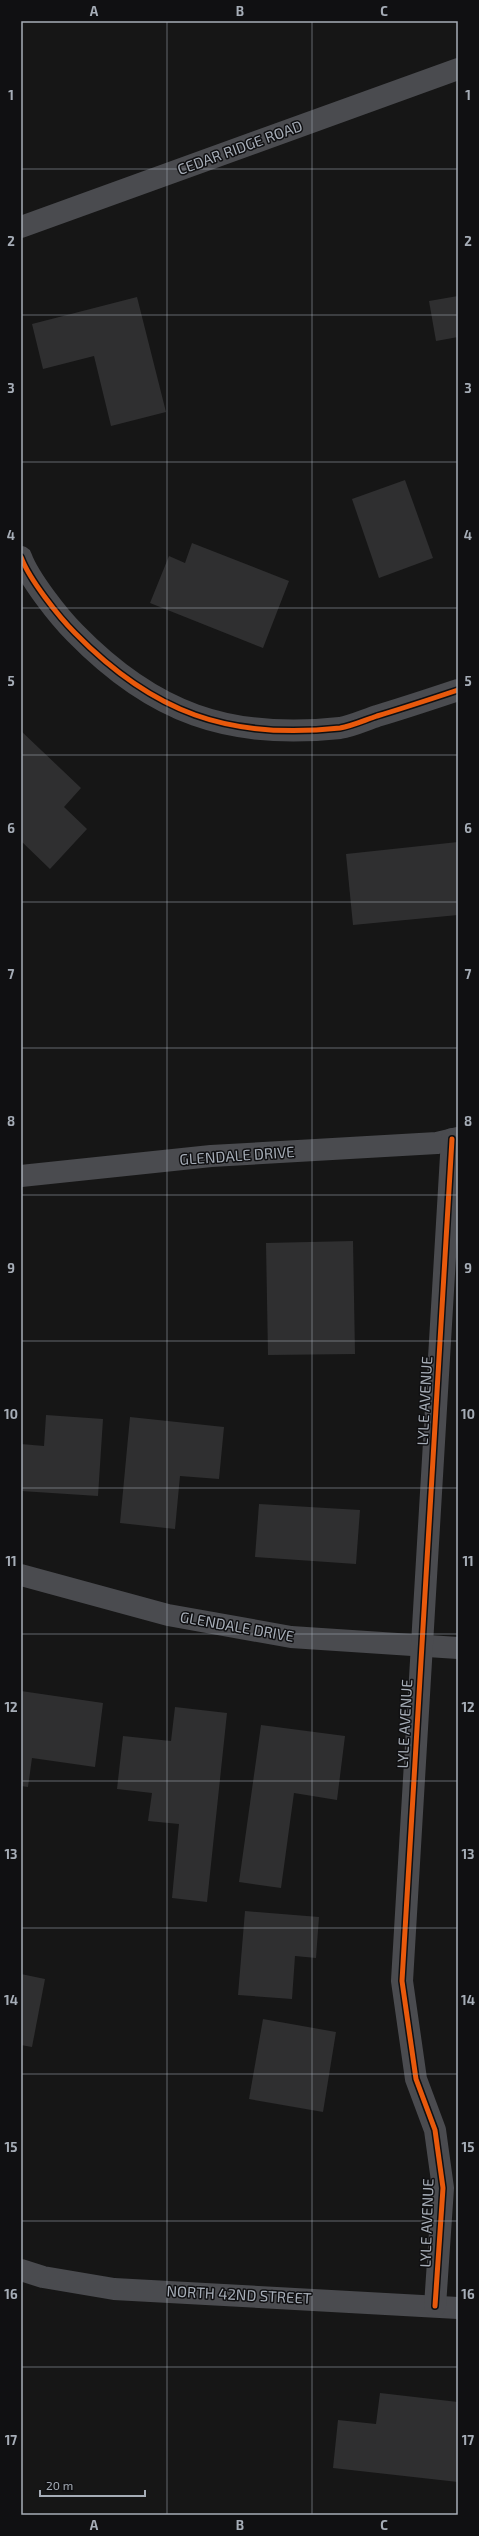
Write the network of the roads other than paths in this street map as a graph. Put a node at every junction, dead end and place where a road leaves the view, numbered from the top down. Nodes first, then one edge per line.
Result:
1 (458, 70) edge
2 (21, 227) edge
3 (21, 557) edge
4 (458, 690) edge
5 (455, 1139) edge
6 (21, 1176) edge
7 (21, 1575) edge
8 (422, 1646) junction
9 (458, 1648) edge
10 (21, 2270) edge
11 (435, 2306) junction
12 (458, 2308) edge

1 - 2 street, CEDAR RIDGE ROAD
3 - 4 street
5 - 6 street, GLENDALE DRIVE
5 - 8 street, LYLE AVENUE
7 - 8 street, GLENDALE DRIVE
8 - 9 street, GLENDALE DRIVE
8 - 11 street, LYLE AVENUE
10 - 11 street, NORTH 42ND STREET
11 - 12 street, NORTH 42ND STREET

